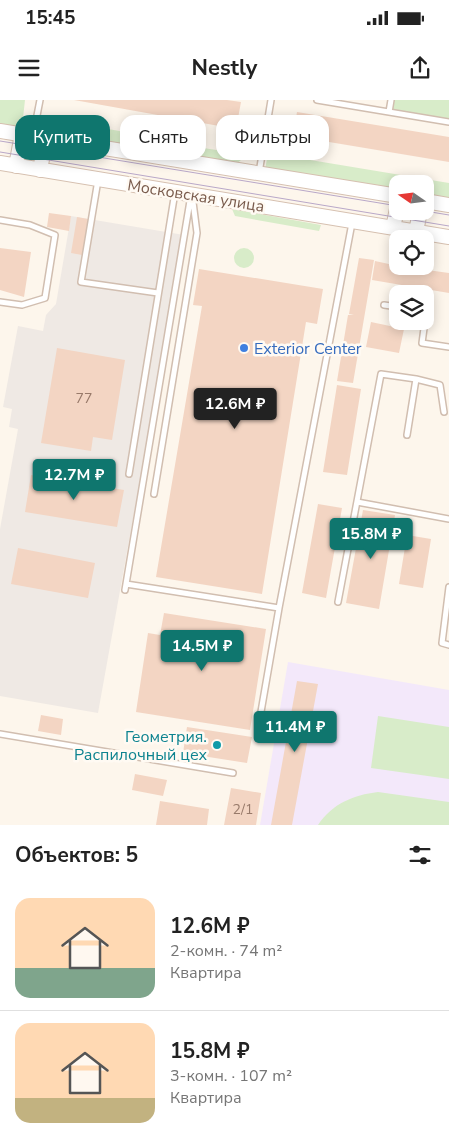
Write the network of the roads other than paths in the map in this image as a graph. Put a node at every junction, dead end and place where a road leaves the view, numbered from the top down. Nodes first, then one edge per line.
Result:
1 (40, 100) edge
2 (271, 100) edge
3 (317, 100) edge
4 (391, 100) edge
5 (389, 112) junction
6 (38, 115) edge
7 (449, 122) edge
8 (0, 131) edge
9 (15, 133) edge
10 (110, 148) edge
11 (20, 160) edge
12 (38, 160) edge
13 (0, 163) edge
14 (16, 166) junction
15 (40, 170) junction
16 (259, 173) junction
17 (98, 179) junction
18 (176, 192) junction
19 (191, 194) junction
20 (389, 195) edge
21 (434, 202) edge
22 (449, 205) edge
23 (0, 220) edge
24 (395, 220) edge
25 (352, 221) junction
26 (393, 228) junction
27 (404, 230) edge
28 (434, 235) edge
29 (449, 237) edge
30 (158, 293) junction
31 (0, 302) edge
32 (384, 305) dead end
33 (389, 306) edge
34 (424, 330) edge
35 (449, 347) edge
36 (416, 379) junction
37 (444, 412) dead end
38 (407, 435) dead end
39 (129, 474) dead end
40 (154, 494) dead end
41 (357, 502) junction
42 (449, 519) edge
43 (449, 587) edge
44 (338, 602) dead end
45 (279, 608) junction
46 (449, 645) edge
47 (258, 729) dead end
48 (0, 734) edge
49 (233, 773) dead end

1 - 6 lane
2 - 16 lane
3 - 5 lane
4 - 5 lane
5 - 7 lane
8 - 9 street, Московская улица
10 - 16 street, Московская улица
11 - 14 street
12 - 15 street
13 - 14 street, Московская улица
14 - 15 street, Московская улица
15 - 17 street, Московская улица
16 - 20 street, Московская улица
17 - 18 street, Московская улица
17 - 30 lane
18 - 19 street, Московская улица
18 - 30 lane
19 - 25 street, Московская улица
19 - 40 lane
19 - 45 lane
21 - 22 street
23 - 31 lane
24 - 26 street
25 - 26 street, Московская улица
25 - 45 lane
26 - 27 street, Московская улица
28 - 29 street, Московская улица
30 - 39 lane
32 - 33 lane
34 - 35 lane
36 - 37 lane
36 - 38 lane
36 - 41 lane
41 - 42 lane
41 - 44 lane
43 - 46 lane
45 - 47 lane
48 - 49 lane

